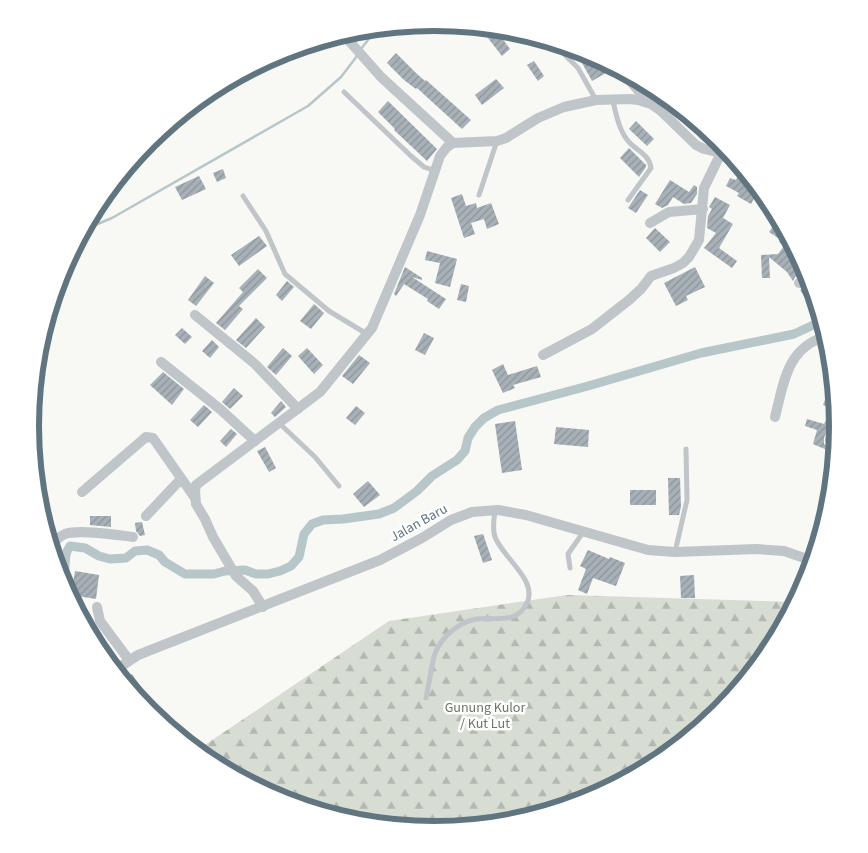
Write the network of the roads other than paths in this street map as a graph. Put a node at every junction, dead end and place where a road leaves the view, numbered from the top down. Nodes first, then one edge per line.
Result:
1 (349, 41) edge
2 (563, 53) edge
3 (635, 86) edge
4 (344, 92) dead end
5 (596, 100) junction
6 (613, 101) junction
7 (651, 104) junction
8 (497, 142) junction
9 (453, 143) junction
10 (718, 152) edge
11 (723, 157) edge
12 (436, 171) junction
13 (479, 195) dead end
14 (243, 196) dead end
15 (628, 200) dead end
16 (702, 209) junction
17 (650, 222) dead end
18 (195, 315) dead end
19 (367, 334) junction
20 (819, 338) edge
21 (543, 355) dead end
22 (161, 362) dead end
23 (298, 409) junction
24 (775, 417) dead end
25 (279, 423) junction
26 (255, 441) junction
27 (686, 449) dead end
28 (181, 479) junction
29 (339, 486) dead end
30 (82, 492) dead end
31 (194, 498) junction
32 (495, 510) junction
33 (146, 516) dead end
34 (584, 531) junction
35 (133, 537) dead end
36 (56, 541) edge
37 (675, 552) junction
38 (806, 558) edge
39 (570, 568) dead end
40 (97, 607) dead end
41 (263, 608) junction
42 (128, 660) junction
43 (119, 666) edge
44 (426, 698) dead end

1 - 9 street
2 - 5 lane
3 - 7 street
4 - 12 lane
5 - 6 street
5 - 8 street
6 - 7 street
6 - 15 lane
7 - 10 street
8 - 9 street
8 - 13 lane
9 - 12 street
11 - 16 street
12 - 19 street
14 - 19 lane
16 - 17 street
16 - 21 street
18 - 23 street
19 - 23 street
20 - 24 street
22 - 26 street
23 - 25 street
25 - 26 street
25 - 29 lane
26 - 31 street
27 - 37 lane
28 - 30 street
28 - 31 street
28 - 33 street
31 - 41 street
32 - 34 street, Jalan Baru
32 - 41 street, Jalan Baru
32 - 44 lane
34 - 37 street, Jalan Baru
34 - 39 lane
35 - 36 street
37 - 38 street, Jalan Baru
40 - 42 street
41 - 42 street, Jalan Baru
42 - 43 street, Jalan Baru

